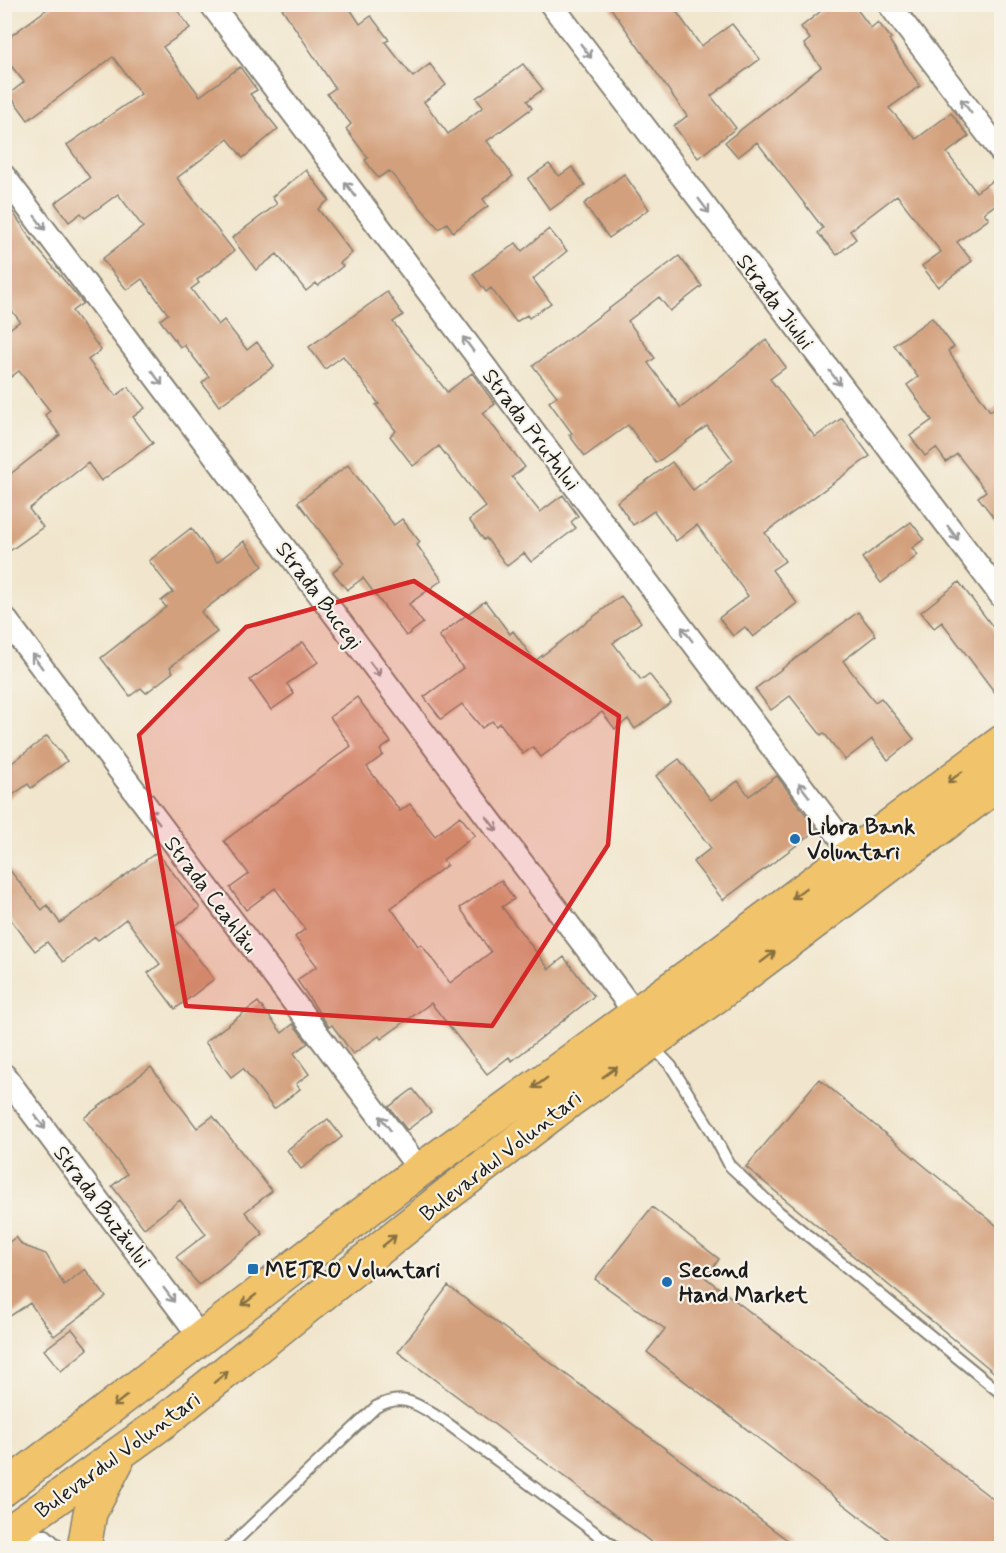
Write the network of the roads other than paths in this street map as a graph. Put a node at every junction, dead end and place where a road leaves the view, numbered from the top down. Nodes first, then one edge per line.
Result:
1 (211, 4) edge
2 (551, 4) edge
3 (889, 4) edge
4 (1002, 153) edge
5 (4, 176) edge
6 (1002, 597) edge
7 (4, 617) edge
8 (1002, 742) edge
9 (1002, 782) edge
10 (852, 853) junction
11 (636, 1014) junction
12 (650, 1043) junction
13 (4, 1075) edge
14 (420, 1170) junction
15 (201, 1338) junction
16 (1002, 1394) edge
17 (120, 1456) junction
18 (4, 1489) edge
19 (5, 1535) edge
20 (4, 1545) edge
21 (60, 1548) edge
22 (84, 1548) edge
23 (228, 1548) edge
24 (616, 1548) edge

10 -> 1 street, Strada Prutului
2 -> 6 street, Strada Jiului
4 -> 3 street
5 -> 11 street, Strada Bucegi
14 -> 7 street, Strada Ceahlău
8 -> 10 highway, Bulevardul Voluntari
12 -> 9 highway, Bulevardul Voluntari
10 -> 11 highway, Bulevardul Voluntari
11 -> 14 highway, Bulevardul Voluntari
12 - 16 lane
17 -> 12 highway, Bulevardul Voluntari
13 -> 15 street, Strada Buzăului
14 -> 15 highway, Bulevardul Voluntari
15 -> 18 highway, Bulevardul Voluntari
17 - 19 highway, Bulevardul Voluntari
17 - 22 highway
19 - 20 lane
19 - 21 lane
23 - 24 lane

